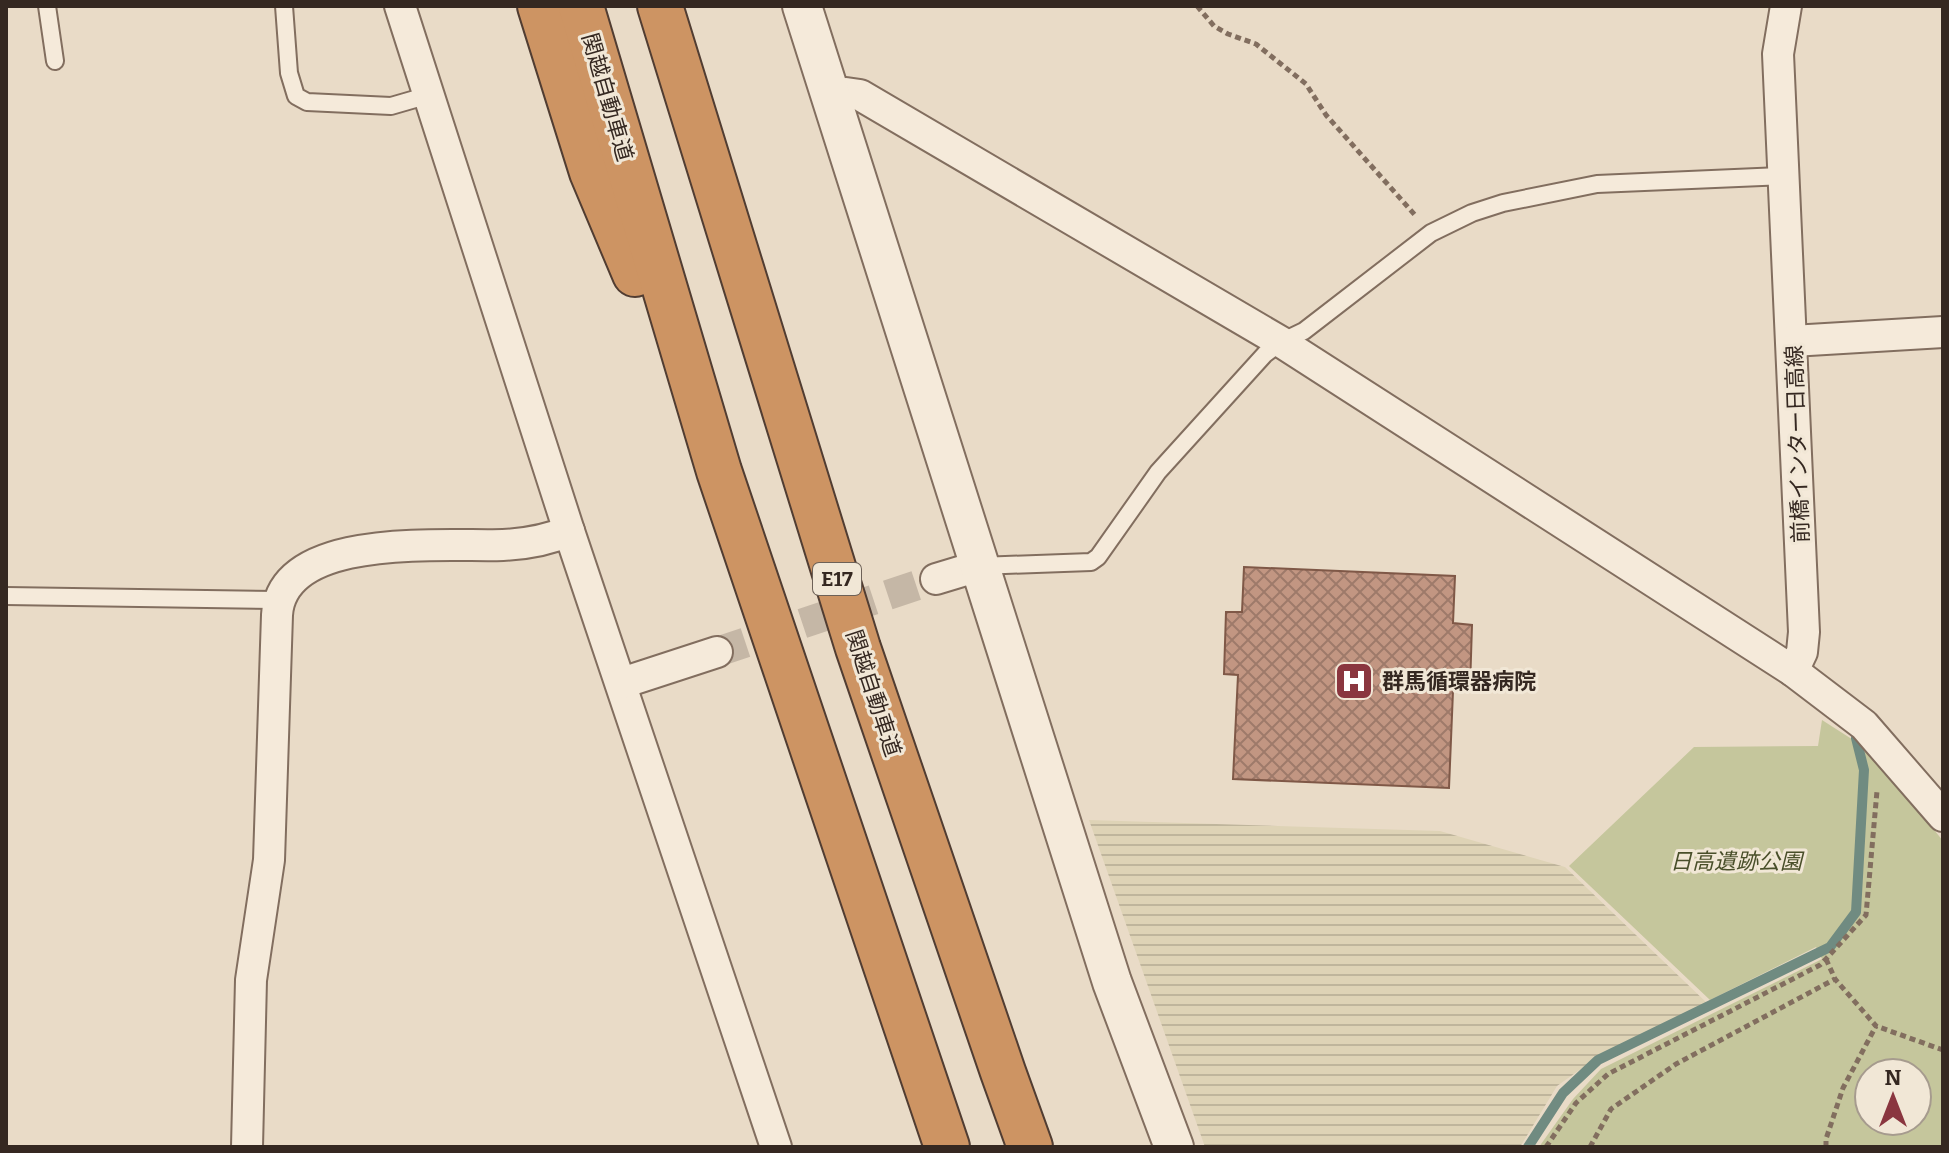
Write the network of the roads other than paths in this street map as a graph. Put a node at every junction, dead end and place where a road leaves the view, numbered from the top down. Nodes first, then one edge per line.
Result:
1 (47, 6) edge
2 (284, 6) edge
3 (400, 6) edge
4 (540, 6) edge
5 (581, 6) edge
6 (660, 6) edge
7 (802, 6) edge
8 (1786, 6) edge
9 (55, 61) dead end
10 (429, 95) junction
11 (829, 97) junction
12 (1783, 176) junction
13 (1943, 332) edge
14 (1792, 341) junction
15 (1281, 342) junction
16 (719, 471) junction
17 (569, 531) junction
18 (979, 566) junction
19 (936, 579) tunnel mouth
20 (6, 596) edge
21 (278, 600) junction
22 (717, 652) tunnel mouth
23 (1793, 671) junction
24 (622, 683) junction
25 (1943, 816) edge
26 (247, 1147) edge
27 (776, 1147) edge
28 (947, 1147) edge
29 (1030, 1147) edge
30 (1174, 1147) edge

1 - 9 lane
2 - 10 lane
3 - 10 street
4 - 16 highway
5 - 16 highway, 関越自動車道
6 - 29 highway, 関越自動車道 / E17
7 - 11 street
8 - 12 street, 前橋インター日高線
10 - 17 street
11 - 15 street
11 - 18 street
12 - 14 street, 前橋インター日高線
12 - 15 lane
13 - 14 street
14 - 23 street, 前橋インター日高線
15 - 18 lane
15 - 23 street
16 - 28 highway, 関越自動車道
17 - 21 street
17 - 24 street
18 - 19 street
18 - 30 street
20 - 21 lane
21 - 26 street
22 - 24 street
23 - 25 street
24 - 27 street

